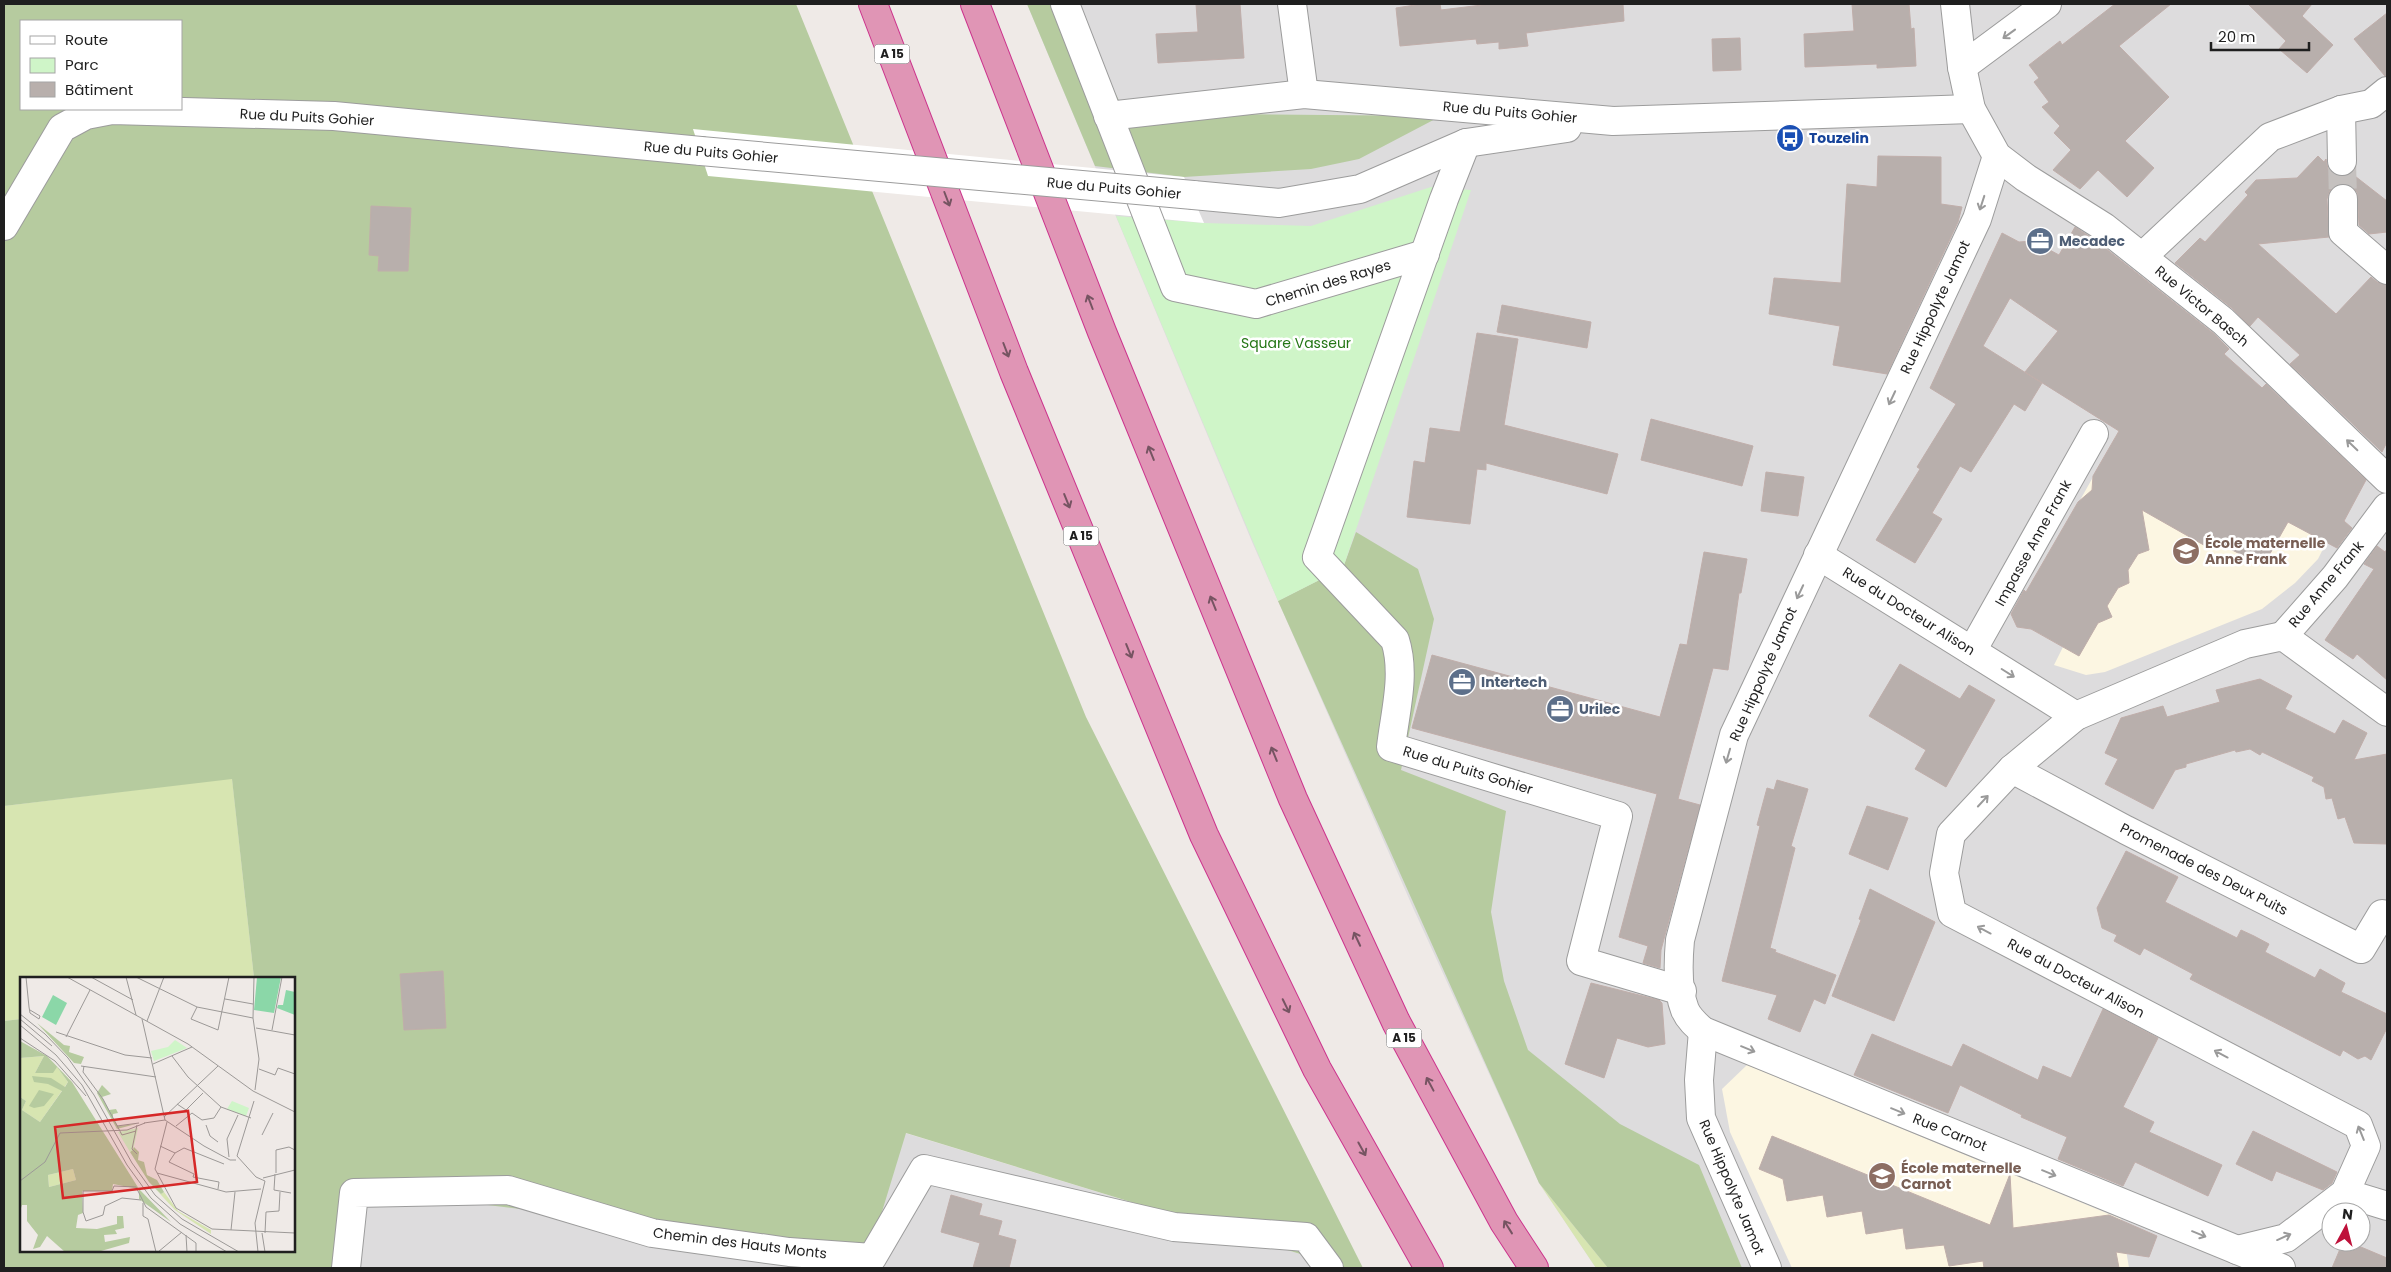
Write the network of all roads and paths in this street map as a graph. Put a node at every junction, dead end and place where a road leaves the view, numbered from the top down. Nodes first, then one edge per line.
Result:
1 (873, 4) edge
2 (975, 4) edge
3 (1065, 4) edge
4 (1292, 4) edge
5 (1955, 4) edge
6 (2047, 4) edge
7 (1962, 67) junction
8 (2387, 91) edge
9 (1304, 94) junction
10 (1970, 109) junction
11 (2340, 110) junction
12 (1108, 116) junction
13 (1613, 121) junction
14 (1466, 143) junction
15 (1997, 156) junction
16 (2342, 161) tunnel mouth
17 (2343, 198) tunnel mouth
18 (4, 226) edge
19 (1425, 254) junction
20 (2143, 256) junction
21 (2387, 270) edge
22 (2094, 434) dead end
23 (2387, 479) edge
24 (2387, 507) edge
25 (1818, 555) junction
26 (2283, 636) junction
27 (1972, 652) junction
28 (2387, 712) edge
29 (2076, 716) junction
30 (2012, 769) junction
31 (2382, 914) dead end
32 (1682, 991) junction
33 (1703, 1031) junction
34 (2345, 1193) junction
35 (2387, 1206) edge
36 (2237, 1250) junction
37 (346, 1268) edge
38 (1329, 1268) edge
39 (1429, 1268) edge
40 (1534, 1268) edge
41 (1767, 1268) edge
42 (2281, 1268) edge

1 -> 39 highway, A 15
40 -> 2 highway, A 15
3 - 12 street, Chemin des Rayes
4 - 9 street
5 - 7 street
6 -> 7 street
7 - 10 street
8 - 11 street
9 - 12 street, Rue du Puits Gohier
9 - 13 street, Rue du Puits Gohier
10 - 13 street, Rue du Puits Gohier
10 - 15 street
11 - 16 street
11 - 20 street
12 - 19 street, Chemin des Rayes
13 - 14 street, Rue du Puits Gohier
14 - 18 street, Rue du Puits Gohier, bridge
14 - 19 street, Rue du Puits Gohier
15 - 20 street, Rue Victor Basch
15 -> 25 street, Rue Hippolyte Jamot
17 - 21 street
19 - 32 street, Rue du Puits Gohier
23 -> 20 street, Rue Victor Basch
22 - 27 street, Impasse Anne Frank
24 - 26 street, Rue Anne Frank
25 - 27 street, Rue du Docteur Alison
25 -> 32 street, Rue Hippolyte Jamot
26 - 28 street
26 - 29 street, Rue du Docteur Alison
27 -> 29 street, Rue du Docteur Alison
29 - 30 street, Rue du Docteur Alison
30 - 31 street, Promenade des Deux Puits
34 -> 30 street, Rue du Docteur Alison
32 - 33 street, Rue Hippolyte Jamot
33 -> 36 street, Rue Carnot
33 - 41 street, Rue Hippolyte Jamot
34 - 35 street
36 -> 34 street
36 - 42 street, Rue Carnot
37 - 38 street, Chemin des Hauts Monts

